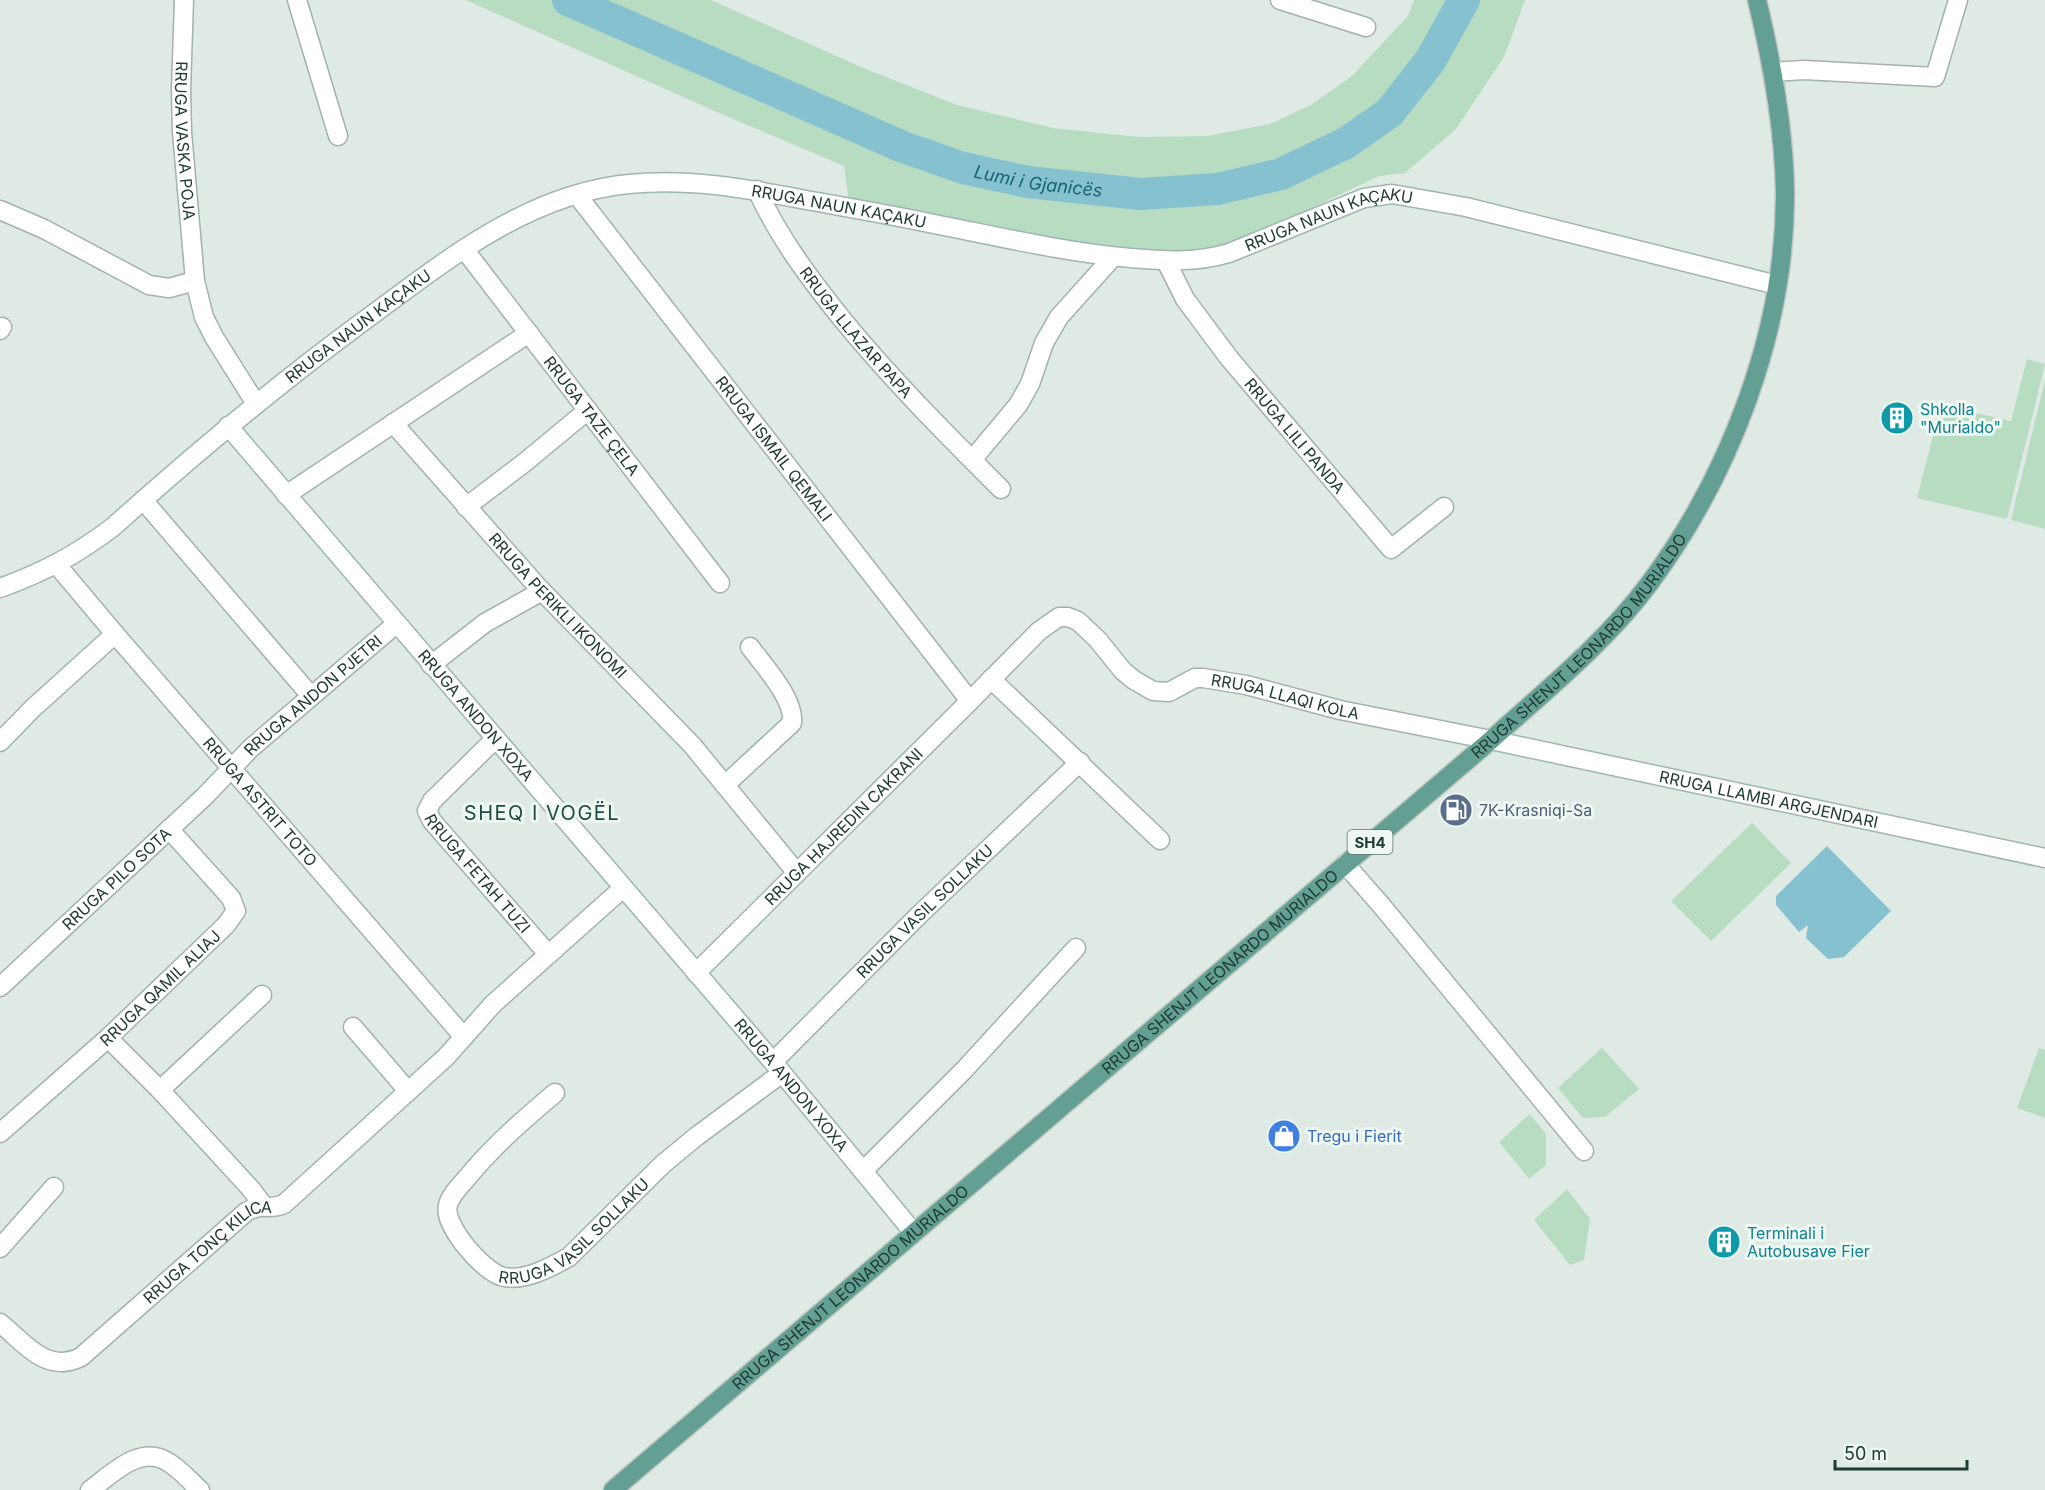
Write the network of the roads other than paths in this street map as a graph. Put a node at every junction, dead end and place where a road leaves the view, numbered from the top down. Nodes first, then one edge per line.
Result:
1 (184, 0) edge
2 (297, 0) edge
3 (1280, 0) edge
4 (1757, 0) edge
5 (1958, 0) edge
6 (1366, 27) dead end
7 (1772, 72) junction
8 (338, 136) dead end
9 (757, 190) junction
10 (576, 195) junction
11 (0, 210) edge
12 (464, 249) junction
13 (1113, 257) junction
14 (1166, 261) junction
15 (195, 281) junction
16 (1777, 285) junction
17 (529, 333) junction
18 (256, 404) junction
19 (588, 410) junction
20 (393, 423) junction
21 (228, 426) junction
22 (972, 460) junction
23 (1001, 489) dead end
24 (286, 495) junction
25 (143, 500) junction
26 (466, 507) junction
27 (1444, 507) dead end
28 (57, 565) junction
29 (720, 583) dead end
30 (0, 588) edge
31 (542, 591) junction
32 (396, 624) junction
33 (115, 634) junction
34 (750, 647) dead end
35 (431, 665) junction
36 (991, 679) junction
37 (311, 696) junction
38 (970, 701) junction
39 (495, 739) junction
40 (1491, 740) junction
41 (0, 742) edge
42 (1080, 762) junction
43 (230, 768) junction
44 (725, 785) junction
45 (169, 829) junction
46 (1160, 840) dead end
47 (2045, 858) edge
48 (1345, 864) junction
49 (797, 873) junction
50 (623, 888) junction
51 (1076, 948) dead end
52 (548, 954) junction
53 (696, 973) junction
54 (0, 987) edge
55 (262, 995) dead end
56 (353, 1027) dead end
57 (464, 1037) junction
58 (108, 1038) junction
59 (777, 1068) junction
60 (160, 1090) junction
61 (408, 1091) junction
62 (555, 1093) dead end
63 (0, 1133) edge
64 (1584, 1151) dead end
65 (863, 1170) junction
66 (54, 1187) dead end
67 (262, 1205) junction
68 (914, 1233) junction
69 (0, 1248) edge
70 (0, 1323) edge
71 (90, 1490) edge
72 (200, 1490) edge
73 (613, 1490) edge

1 - 15 street, RRUGA VASKA POJA
2 - 8 street
3 - 6 street
4 - 7 main road, RRUGA SHENJT LEONARDO MURIALDO / SH4
5 - 7 street
7 - 16 main road, RRUGA SHENJT LEONARDO MURIALDO / SH4
9 - 10 street, RRUGA NAUN KAÇAKU
9 - 13 street, RRUGA NAUN KAÇAKU
9 - 22 street, RRUGA LLAZAR PAPA
10 - 12 street, RRUGA NAUN KAÇAKU
10 - 38 street, RRUGA ISMAIL QEMALI
11 - 15 street
12 - 17 street, RRUGA TAZE ÇELA
12 - 18 street, RRUGA NAUN KAÇAKU
13 - 14 street, RRUGA NAUN KAÇAKU
13 - 22 street
14 - 16 street, RRUGA NAUN KAÇAKU
14 - 27 street, RRUGA LILI PANDA
15 - 18 street, RRUGA VASKA POJA
16 - 40 main road, RRUGA SHENJT LEONARDO MURIALDO / SH4
17 - 19 street, RRUGA TAZE ÇELA
17 - 20 street
18 - 21 street, RRUGA NAUN KAÇAKU
19 - 26 street
19 - 29 street, RRUGA TAZE ÇELA
20 - 24 street
20 - 26 street, RRUGA PERIKLI IKONOMI
21 - 24 street, RRUGA ANDON XOXA
21 - 25 street, RRUGA NAUN KAÇAKU
22 - 23 street, RRUGA LLAZAR PAPA
24 - 32 street, RRUGA ANDON XOXA
25 - 28 street, RRUGA NAUN KAÇAKU
25 - 37 street
26 - 31 street, RRUGA PERIKLI IKONOMI
28 - 30 street, RRUGA NAUN KAÇAKU
28 - 33 street, RRUGA ASTRIT TOTO
31 - 35 street
31 - 44 street, RRUGA PERIKLI IKONOMI
32 - 35 street, RRUGA ANDON XOXA
32 - 37 street, RRUGA ANDON PJETRI
33 - 41 street
33 - 43 street, RRUGA ASTRIT TOTO
34 - 44 street
35 - 39 street, RRUGA ANDON XOXA
36 - 38 street, RRUGA HAJREDIN CAKRANI
36 - 40 street, RRUGA LLAQI KOLA
36 - 42 street
37 - 43 street, RRUGA ANDON PJETRI
38 - 49 street, RRUGA HAJREDIN CAKRANI
39 - 50 street, RRUGA ANDON XOXA
39 - 52 street, RRUGA FETAH TUZI
40 - 47 street, RRUGA LLAMBI ARGJENDARI
40 - 48 main road, RRUGA SHENJT LEONARDO MURIALDO / SH4
42 - 46 street
42 - 59 street, RRUGA VASIL SOLLAKU
43 - 45 street, RRUGA PILO SOTA
43 - 57 street, RRUGA ASTRIT TOTO
44 - 49 street, RRUGA PERIKLI IKONOMI
45 - 54 street, RRUGA PILO SOTA
45 - 58 street, RRUGA QAMIL ALIAJ
48 - 64 street
48 - 68 main road, RRUGA SHENJT LEONARDO MURIALDO / SH4
49 - 53 street, RRUGA HAJREDIN CAKRANI
50 - 52 street, RRUGA TONÇ KILICA
50 - 53 street, RRUGA ANDON XOXA
51 - 65 street
52 - 57 street, RRUGA TONÇ KILICA
53 - 59 street, RRUGA ANDON XOXA
55 - 60 street
56 - 61 street
57 - 61 street, RRUGA TONÇ KILICA
58 - 60 street
58 - 63 street, RRUGA QAMIL ALIAJ
59 - 62 street, RRUGA VASIL SOLLAKU
59 - 65 street, RRUGA ANDON XOXA
60 - 67 street
61 - 67 street, RRUGA TONÇ KILICA
65 - 68 street, RRUGA ANDON XOXA
66 - 69 street
67 - 70 street, RRUGA TONÇ KILICA
68 - 73 main road, RRUGA SHENJT LEONARDO MURIALDO / SH4
71 - 72 street

